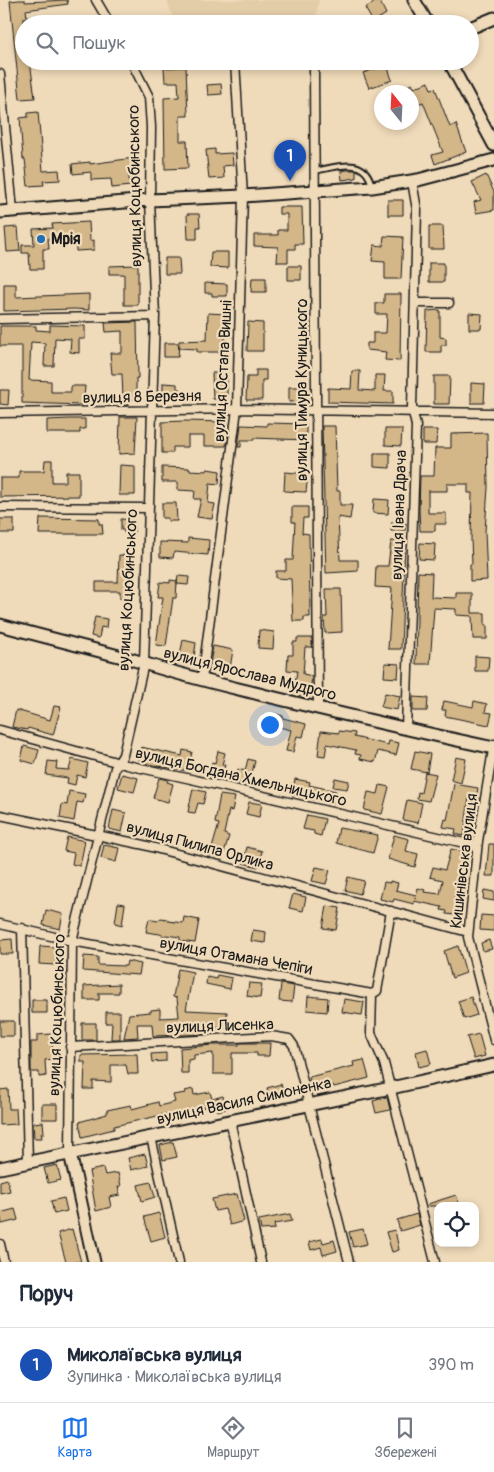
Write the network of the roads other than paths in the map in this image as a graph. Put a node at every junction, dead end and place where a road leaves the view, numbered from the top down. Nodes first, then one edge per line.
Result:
1 (96, 0) edge
2 (414, 0) edge
3 (105, 15) edge
4 (423, 15) edge
5 (494, 18) edge
6 (479, 24) edge
7 (136, 70) edge
8 (236, 70) edge
9 (454, 70) edge
10 (314, 71) dead end
11 (0, 74) edge
12 (494, 145) edge
13 (494, 160) edge
14 (314, 170) junction
15 (412, 181) junction
16 (372, 187) junction
17 (315, 192) junction
18 (243, 196) junction
19 (150, 200) junction
20 (13, 211) junction
21 (0, 212) edge
22 (415, 303) junction
23 (449, 303) dead end
24 (155, 316) junction
25 (0, 319) edge
26 (238, 409) junction
27 (152, 410) junction
28 (316, 411) junction
29 (413, 412) junction
30 (0, 413) edge
31 (494, 413) edge
32 (0, 507) edge
33 (148, 508) junction
34 (0, 625) edge
35 (144, 663) junction
36 (202, 680) junction
37 (318, 708) junction
38 (406, 729) junction
39 (0, 730) edge
40 (494, 747) edge
41 (119, 762) junction
42 (0, 816) edge
43 (98, 834) junction
44 (477, 846) junction
45 (391, 911) junction
46 (0, 924) edge
47 (22, 928) junction
48 (468, 932) junction
49 (72, 942) junction
50 (372, 994) junction
51 (494, 1040) edge
52 (70, 1046) junction
53 (494, 1064) edge
54 (391, 1088) junction
55 (308, 1104) junction
56 (230, 1120) junction
57 (151, 1137) junction
58 (70, 1153) junction
59 (28, 1162) junction
60 (0, 1168) edge
61 (0, 1244) edge
62 (4, 1262) edge
63 (94, 1262) edge
64 (179, 1262) edge
65 (261, 1262) edge
66 (349, 1262) edge
67 (435, 1262) edge

1 - 3 street
2 - 4 street
5 - 6 street
7 - 19 street, вулиця Коцюбинського
8 - 18 street, вулиця Остапа Вишні
9 - 12 street
10 - 14 street, вулиця Тимура Куницького
11 - 20 street
13 - 15 street
14 - 16 lane
14 - 17 street, вулиця Тимура Куницького
15 - 16 street
15 - 22 street, вулиця Івана Драча
16 - 17 street
17 - 18 street
17 - 28 street, вулиця Тимура Куницького
18 - 19 street
18 - 26 street, вулиця Остапа Вишні
19 - 20 street
19 - 24 street, вулиця Коцюбинського
20 - 21 street
22 - 23 street
22 - 29 street, вулиця Івана Драча
24 - 25 street
24 - 27 street, вулиця Коцюбинського
26 - 27 street, вулиця 8 Березня
26 - 28 street, вулиця 8 Березня
26 - 36 street, вулиця Остапа Вишні
27 - 30 street, вулиця 8 Березня
27 - 33 street, вулиця Коцюбинського
28 - 29 street, вулиця 8 Березня
28 - 37 street, вулиця Тимура Куницького
29 - 31 street, вулиця 8 Березня
29 - 38 street, вулиця Івана Драча
32 - 33 street
33 - 35 street, вулиця Коцюбинського
34 - 35 street, вулиця Ярослава Мудрого
35 - 36 street, вулиця Ярослава Мудрого
35 - 41 street, вулиця Коцюбинського
36 - 37 street, вулиця Ярослава Мудрого
37 - 38 street, вулиця Ярослава Мудрого
38 - 40 street, вулиця Ярослава Мудрого
39 - 41 street, вулиця Богдана Хмельницького
40 - 44 street, Кишинівська вулиця
41 - 43 street, вулиця Коцюбинського
41 - 44 street, вулиця Богдана Хмельницького
42 - 43 street, вулиця Пилипа Орлика
43 - 45 street, вулиця Пилипа Орлика
43 - 49 street, вулиця Коцюбинського
44 - 48 street, Кишинівська вулиця
45 - 48 street, вулиця Пилипа Орлика
45 - 50 street
46 - 47 street, вулиця Отамана Чепіги
47 - 49 street, вулиця Отамана Чепіги
47 - 59 street
48 - 51 street, Кишинівська вулиця
49 - 50 street, вулиця Отамана Чепіги
49 - 52 street, вулиця Коцюбинського
50 - 54 street
52 - 55 street, вулиця Лисенка
52 - 58 street, вулиця Коцюбинського
53 - 54 street, вулиця Василя Симоненка
54 - 55 street, вулиця Василя Симоненка
54 - 67 street
55 - 56 street, вулиця Василя Симоненка
55 - 66 street, вулиця Лисенка
56 - 57 street, вулиця Василя Симоненка
56 - 65 street
57 - 58 street, вулиця Василя Симоненка
57 - 64 street
58 - 59 street, вулиця Василя Симоненка
58 - 63 street, вулиця Коцюбинського
59 - 60 street, вулиця Василя Симоненка
61 - 62 street

